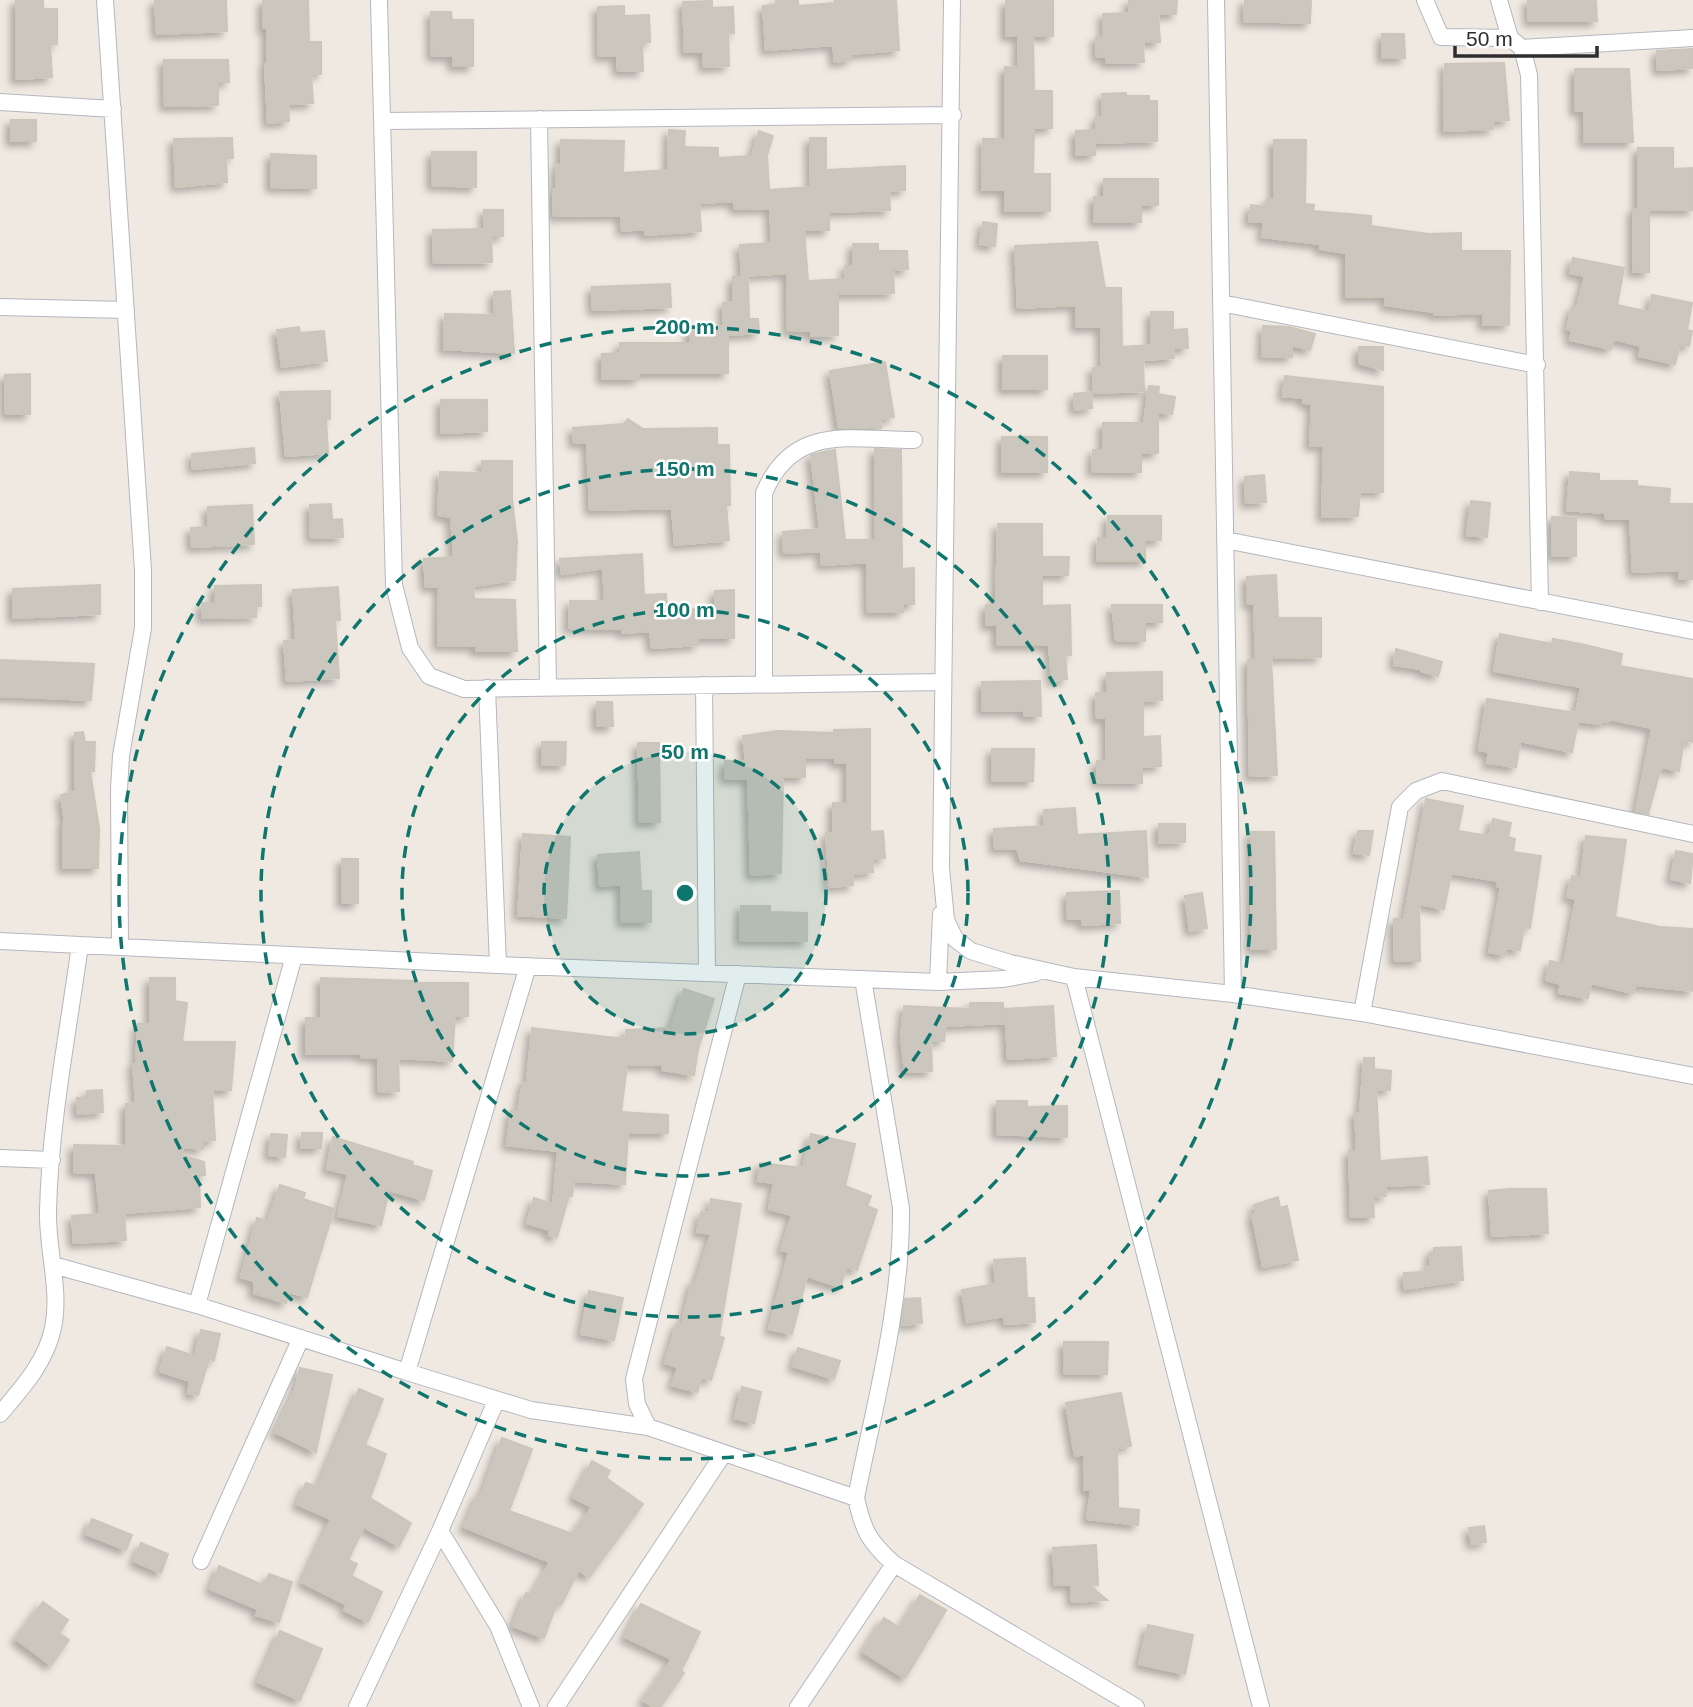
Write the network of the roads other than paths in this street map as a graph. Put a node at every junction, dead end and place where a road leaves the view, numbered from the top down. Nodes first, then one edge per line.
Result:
1 (105, 0) edge
2 (379, 0) edge
3 (952, 0) edge
4 (1216, 0) edge
5 (1425, 0) edge
6 (1499, 0) edge
7 (1693, 38) edge
8 (1516, 43) junction
9 (0, 102) edge
10 (113, 109) junction
11 (953, 115) junction
12 (539, 119) junction
13 (382, 121) junction
14 (1221, 303) junction
15 (0, 307) edge
16 (126, 310) junction
17 (1537, 365) junction
18 (914, 440) dead end
19 (1225, 540) junction
20 (1540, 602) junction
21 (1693, 631) edge
22 (942, 682) junction
23 (764, 684) junction
24 (704, 685) junction
25 (548, 687) junction
26 (487, 688) junction
27 (1693, 834) edge
28 (942, 895) junction
29 (0, 941) edge
30 (80, 945) junction
31 (120, 947) junction
32 (294, 956) junction
33 (498, 965) junction
34 (528, 966) junction
35 (1042, 972) junction
36 (707, 973) junction
37 (738, 974) junction
38 (1074, 977) junction
39 (863, 979) junction
40 (938, 982) junction
41 (1233, 994) junction
42 (1362, 1013) junction
43 (1693, 1076) edge
44 (0, 1158) edge
45 (52, 1160) junction
46 (53, 1265) junction
47 (197, 1305) junction
48 (300, 1338) junction
49 (407, 1372) junction
50 (496, 1401) junction
51 (0, 1414) edge
52 (648, 1427) junction
53 (724, 1453) junction
54 (856, 1498) junction
55 (440, 1531) junction
56 (201, 1561) dead end
57 (894, 1564) junction
58 (357, 1707) edge
59 (531, 1707) edge
60 (556, 1707) edge
61 (798, 1707) edge
62 (1136, 1707) edge
63 (1261, 1707) edge

1 - 10 street
2 - 13 street
3 - 11 street
4 - 14 street
5 - 8 street
6 - 8 street
7 - 8 street
8 - 17 street
9 - 10 street
10 - 16 street
11 - 12 street
11 - 22 street
12 - 13 street
12 - 25 street
13 - 26 street
14 - 17 street
14 - 19 street
15 - 16 street
16 - 31 street
17 - 20 street
18 - 23 street
19 - 20 street
19 - 41 street
20 - 21 street
22 - 23 street
22 - 28 street
23 - 24 street
24 - 25 street
24 - 36 street
25 - 26 street
26 - 33 street
27 - 42 street
28 - 35 street
28 - 40 street
29 - 30 street
30 - 31 street
30 - 45 street
31 - 32 street
32 - 33 street
32 - 47 street
33 - 34 street
34 - 36 street
34 - 49 street
35 - 38 street
35 - 40 street
36 - 37 street
37 - 39 street
37 - 52 street
38 - 41 street
38 - 63 street
39 - 40 street
39 - 54 street
41 - 42 street
42 - 43 street
44 - 45 street
45 - 46 street
46 - 47 street
46 - 51 street
47 - 48 street
48 - 49 street
48 - 56 street
49 - 50 street
50 - 52 street
50 - 55 street
52 - 53 street
53 - 54 street
53 - 60 street
54 - 57 street
55 - 58 street
55 - 59 street
57 - 61 street
57 - 62 street

